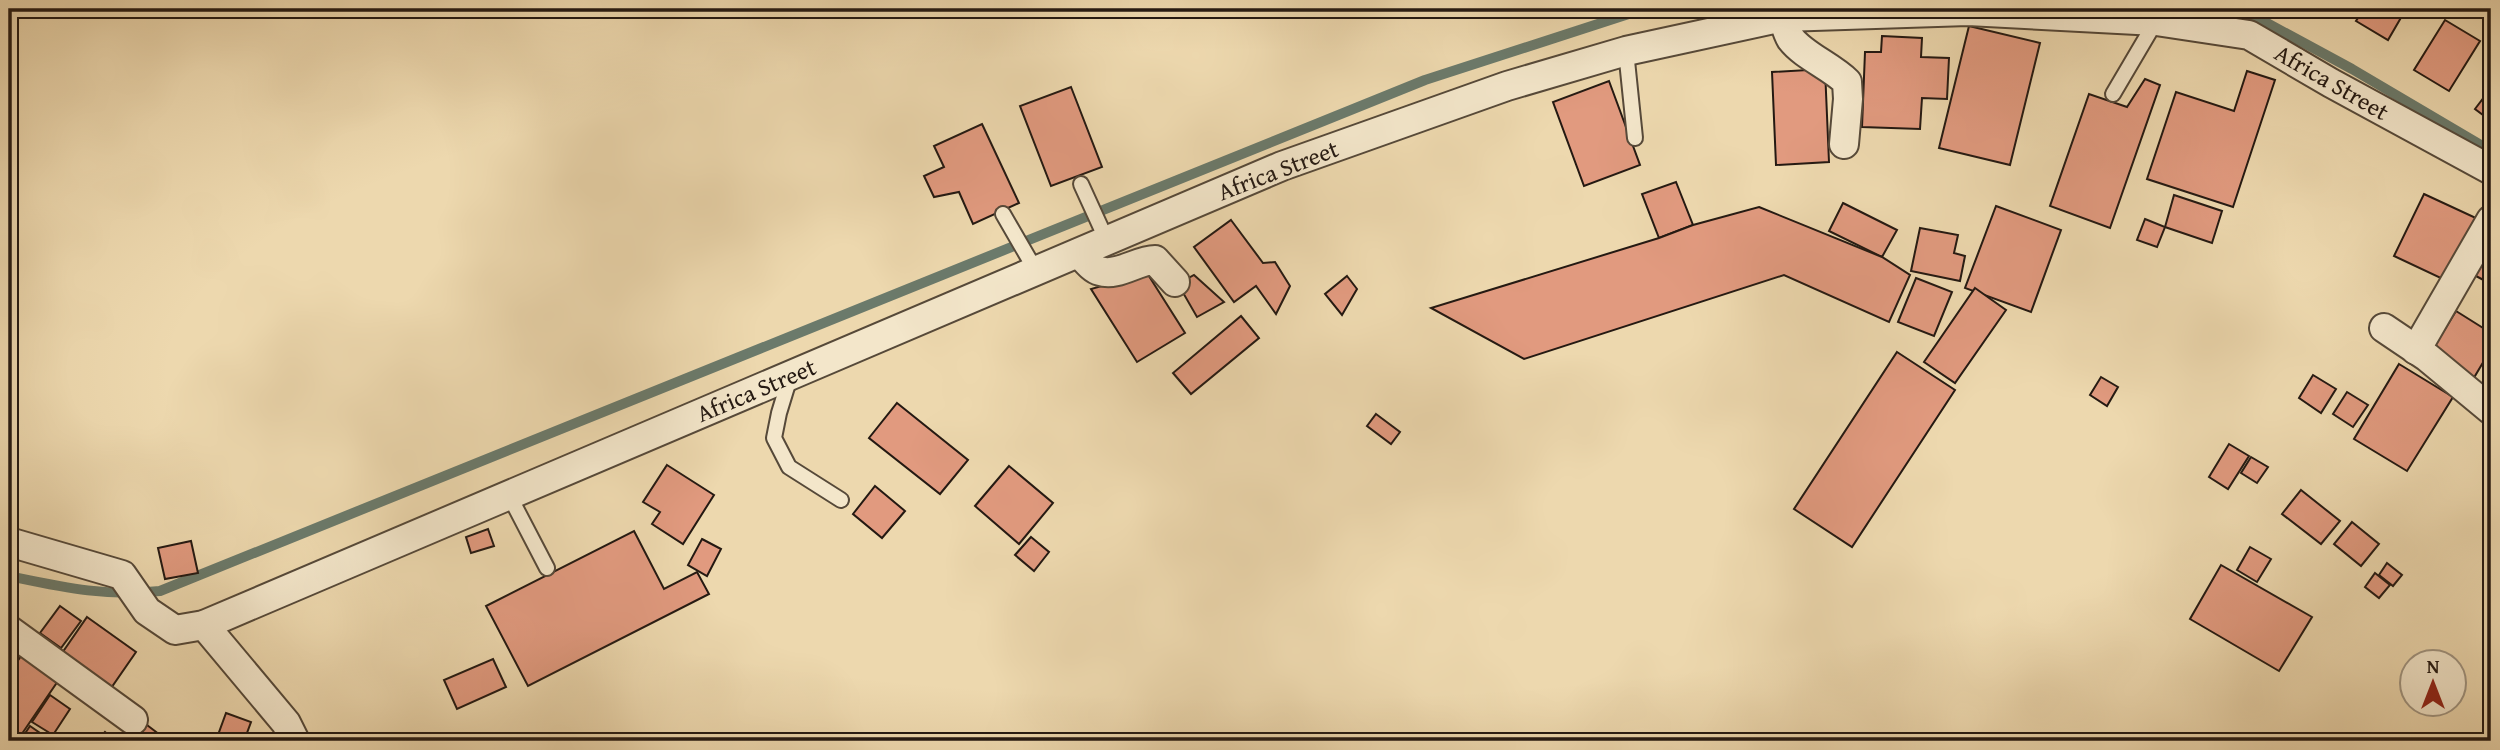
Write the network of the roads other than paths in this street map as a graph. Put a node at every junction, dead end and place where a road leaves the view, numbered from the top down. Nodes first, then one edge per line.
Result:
1 (1968, 10) edge
2 (2156, 15) edge
3 (1783, 17) junction
4 (1626, 51) junction
5 (2113, 94) dead end
6 (1635, 138) dead end
7 (1844, 144) dead end
8 (2490, 167) edge
9 (1081, 184) dead end
10 (1003, 214) dead end
11 (2491, 220) edge
12 (1105, 236) junction
13 (1079, 253) junction
14 (1033, 265) junction
15 (1175, 282) dead end
16 (2384, 328) dead end
17 (2416, 350) junction
18 (791, 376) junction
19 (2491, 410) edge
20 (509, 495) junction
21 (841, 500) dead end
22 (9, 542) edge
23 (547, 568) dead end
24 (204, 625) junction
25 (9, 630) edge
26 (133, 720) dead end
27 (294, 741) edge

1 - 2 street, Africa Street
1 - 3 street, Africa Street
2 - 5 lane
2 - 8 street, Africa Street
3 - 4 street, Africa Street
3 - 7 street
4 - 6 lane
4 - 12 street, Africa Street
9 - 12 lane
10 - 14 lane
11 - 17 street
12 - 13 street, Africa Street
13 - 14 street, Africa Street
13 - 15 street
14 - 18 street, Africa Street
16 - 17 street
17 - 19 street
18 - 20 street, Africa Street
18 - 21 lane
20 - 23 lane
20 - 24 street, Africa Street
22 - 24 street, Africa Street
24 - 27 street
25 - 26 street

